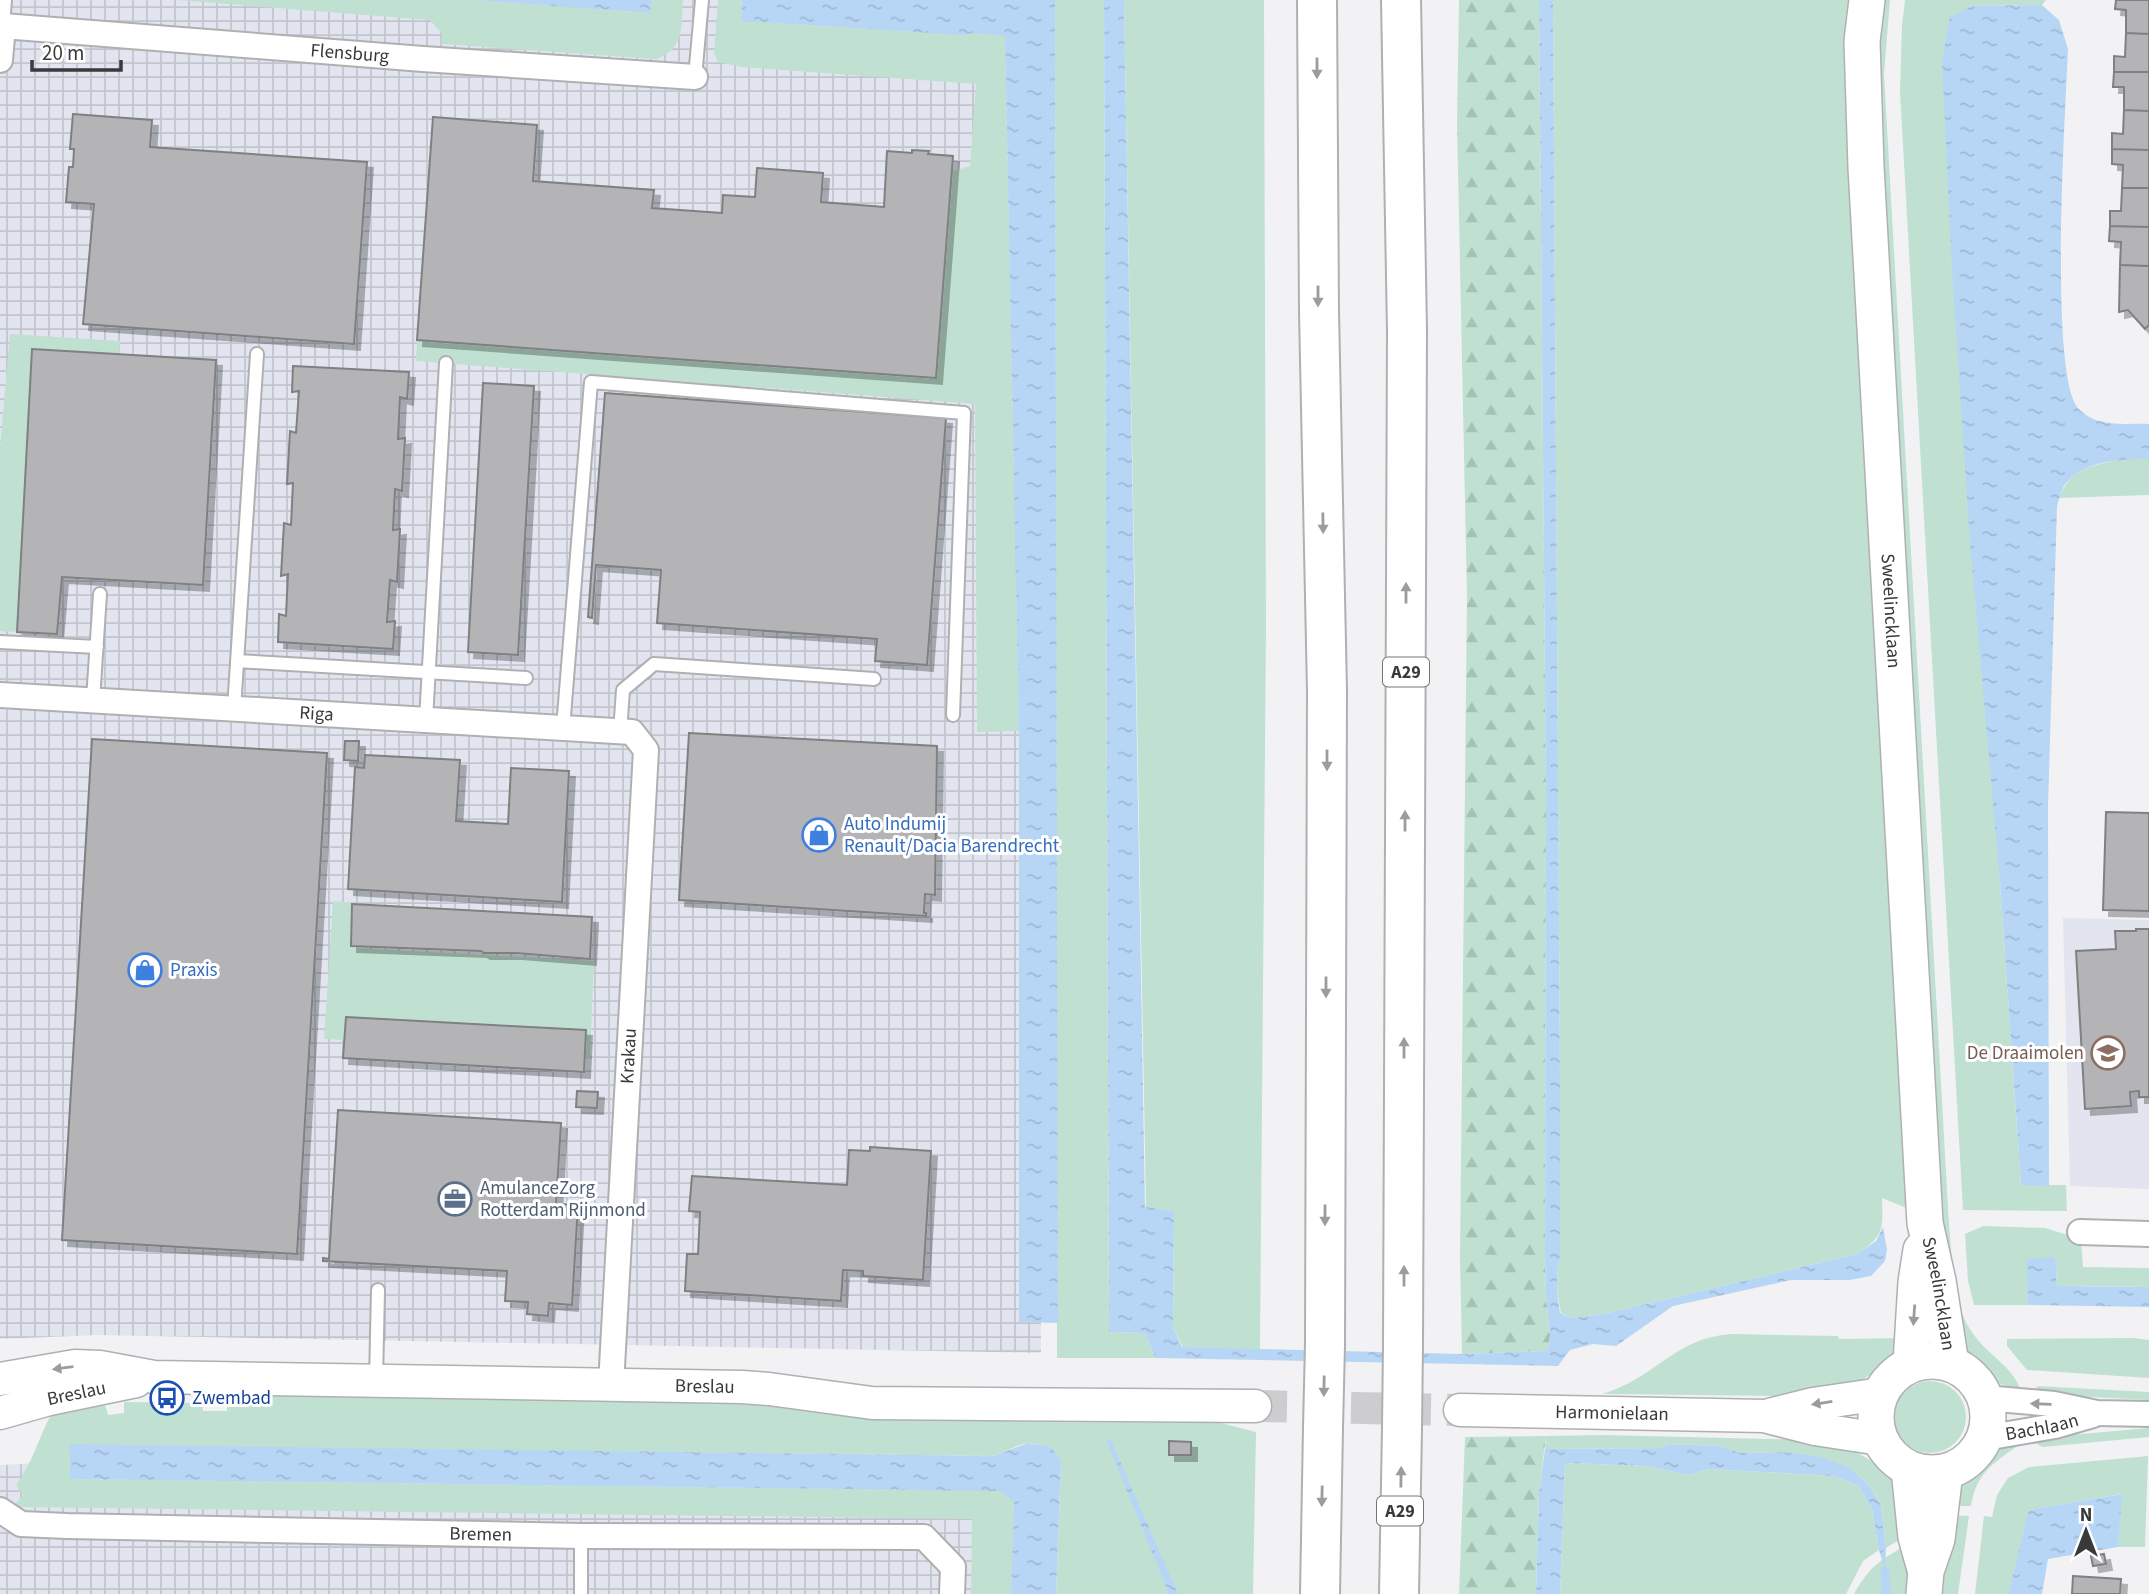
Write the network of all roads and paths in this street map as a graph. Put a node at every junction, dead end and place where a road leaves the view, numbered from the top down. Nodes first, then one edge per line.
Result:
1 (5, 0) edge
2 (702, 0) edge
3 (1317, 0) edge
4 (1401, 0) edge
5 (1867, 0) edge
6 (3, 26) junction
7 (0, 60) edge
8 (695, 76) joint
9 (257, 354) dead end
10 (446, 363) dead end
11 (100, 594) dead end
12 (0, 642) edge
13 (97, 647) junction
14 (237, 661) junction
15 (429, 672) junction
16 (526, 678) dead end
17 (874, 679) dead end
18 (0, 695) edge
19 (93, 700) junction
20 (234, 709) junction
21 (953, 715) dead end
22 (426, 720) junction
23 (563, 728) junction
24 (626, 732) junction
25 (1925, 1223) junction
26 (2080, 1232) dead end
27 (2149, 1234) edge
28 (378, 1290) dead end
29 (1911, 1364) junction
30 (1951, 1364) junction
31 (154, 1377) junction
32 (0, 1379) edge
33 (376, 1381) junction
34 (611, 1385) junction
35 (1881, 1394) junction
36 (1985, 1398) junction
37 (1255, 1406) tunnel mouth
38 (1460, 1410) tunnel mouth
39 (0, 1413) edge
40 (2097, 1413) junction
41 (2149, 1414) edge
42 (1764, 1416) junction
43 (1985, 1438) junction
44 (1880, 1439) junction
45 (1909, 1469) junction
46 (1945, 1472) junction
47 (0, 1510) edge
48 (581, 1536) junction
49 (1925, 1582) edge
50 (581, 1594) edge
51 (952, 1594) edge
52 (1320, 1594) edge
53 (1399, 1594) edge

1 - 6 lane
2 - 8 lane
3 -> 52 highway, bridge
53 -> 4 highway, A29, bridge
5 - 25 main road, Sweelincklaan
6 - 7 street
6 - 8 street, Flensburg
9 - 14 lane
10 - 15 lane
11 - 13 lane
12 - 13 lane
13 - 19 lane
14 - 15 lane
14 - 20 lane
15 - 16 lane
15 - 22 lane
17 - 24 lane
18 - 19 street, Riga
19 - 20 street, Riga
20 - 22 street, Riga
21 - 23 lane
22 - 23 street, Riga
23 - 24 street, Riga
24 - 34 street, Krakau
25 -> 29 main road, Sweelincklaan
25 - 30 main road, Sweelincklaan
26 - 27 street
28 - 33 lane
29 - 30 main road
29 - 35 main road
30 - 36 main road
31 -> 32 street, Breslau
31 - 33 street, Breslau
31 - 39 street, Breslau
33 - 34 street, Breslau
34 - 37 street, Breslau
35 -> 42 street, Harmonielaan
35 - 44 main road
40 -> 36 street, Bachlaan
36 - 43 main road
38 - 42 street, Harmonielaan
40 - 41 street, Bachlaan
40 - 43 street, Bachlaan
42 - 44 street, Harmonielaan
43 - 46 main road
44 - 45 main road
45 - 46 main road
45 - 49 main road
46 - 49 main road
47 - 48 street, Bremen
48 - 50 lane
48 - 51 street, Bremen

